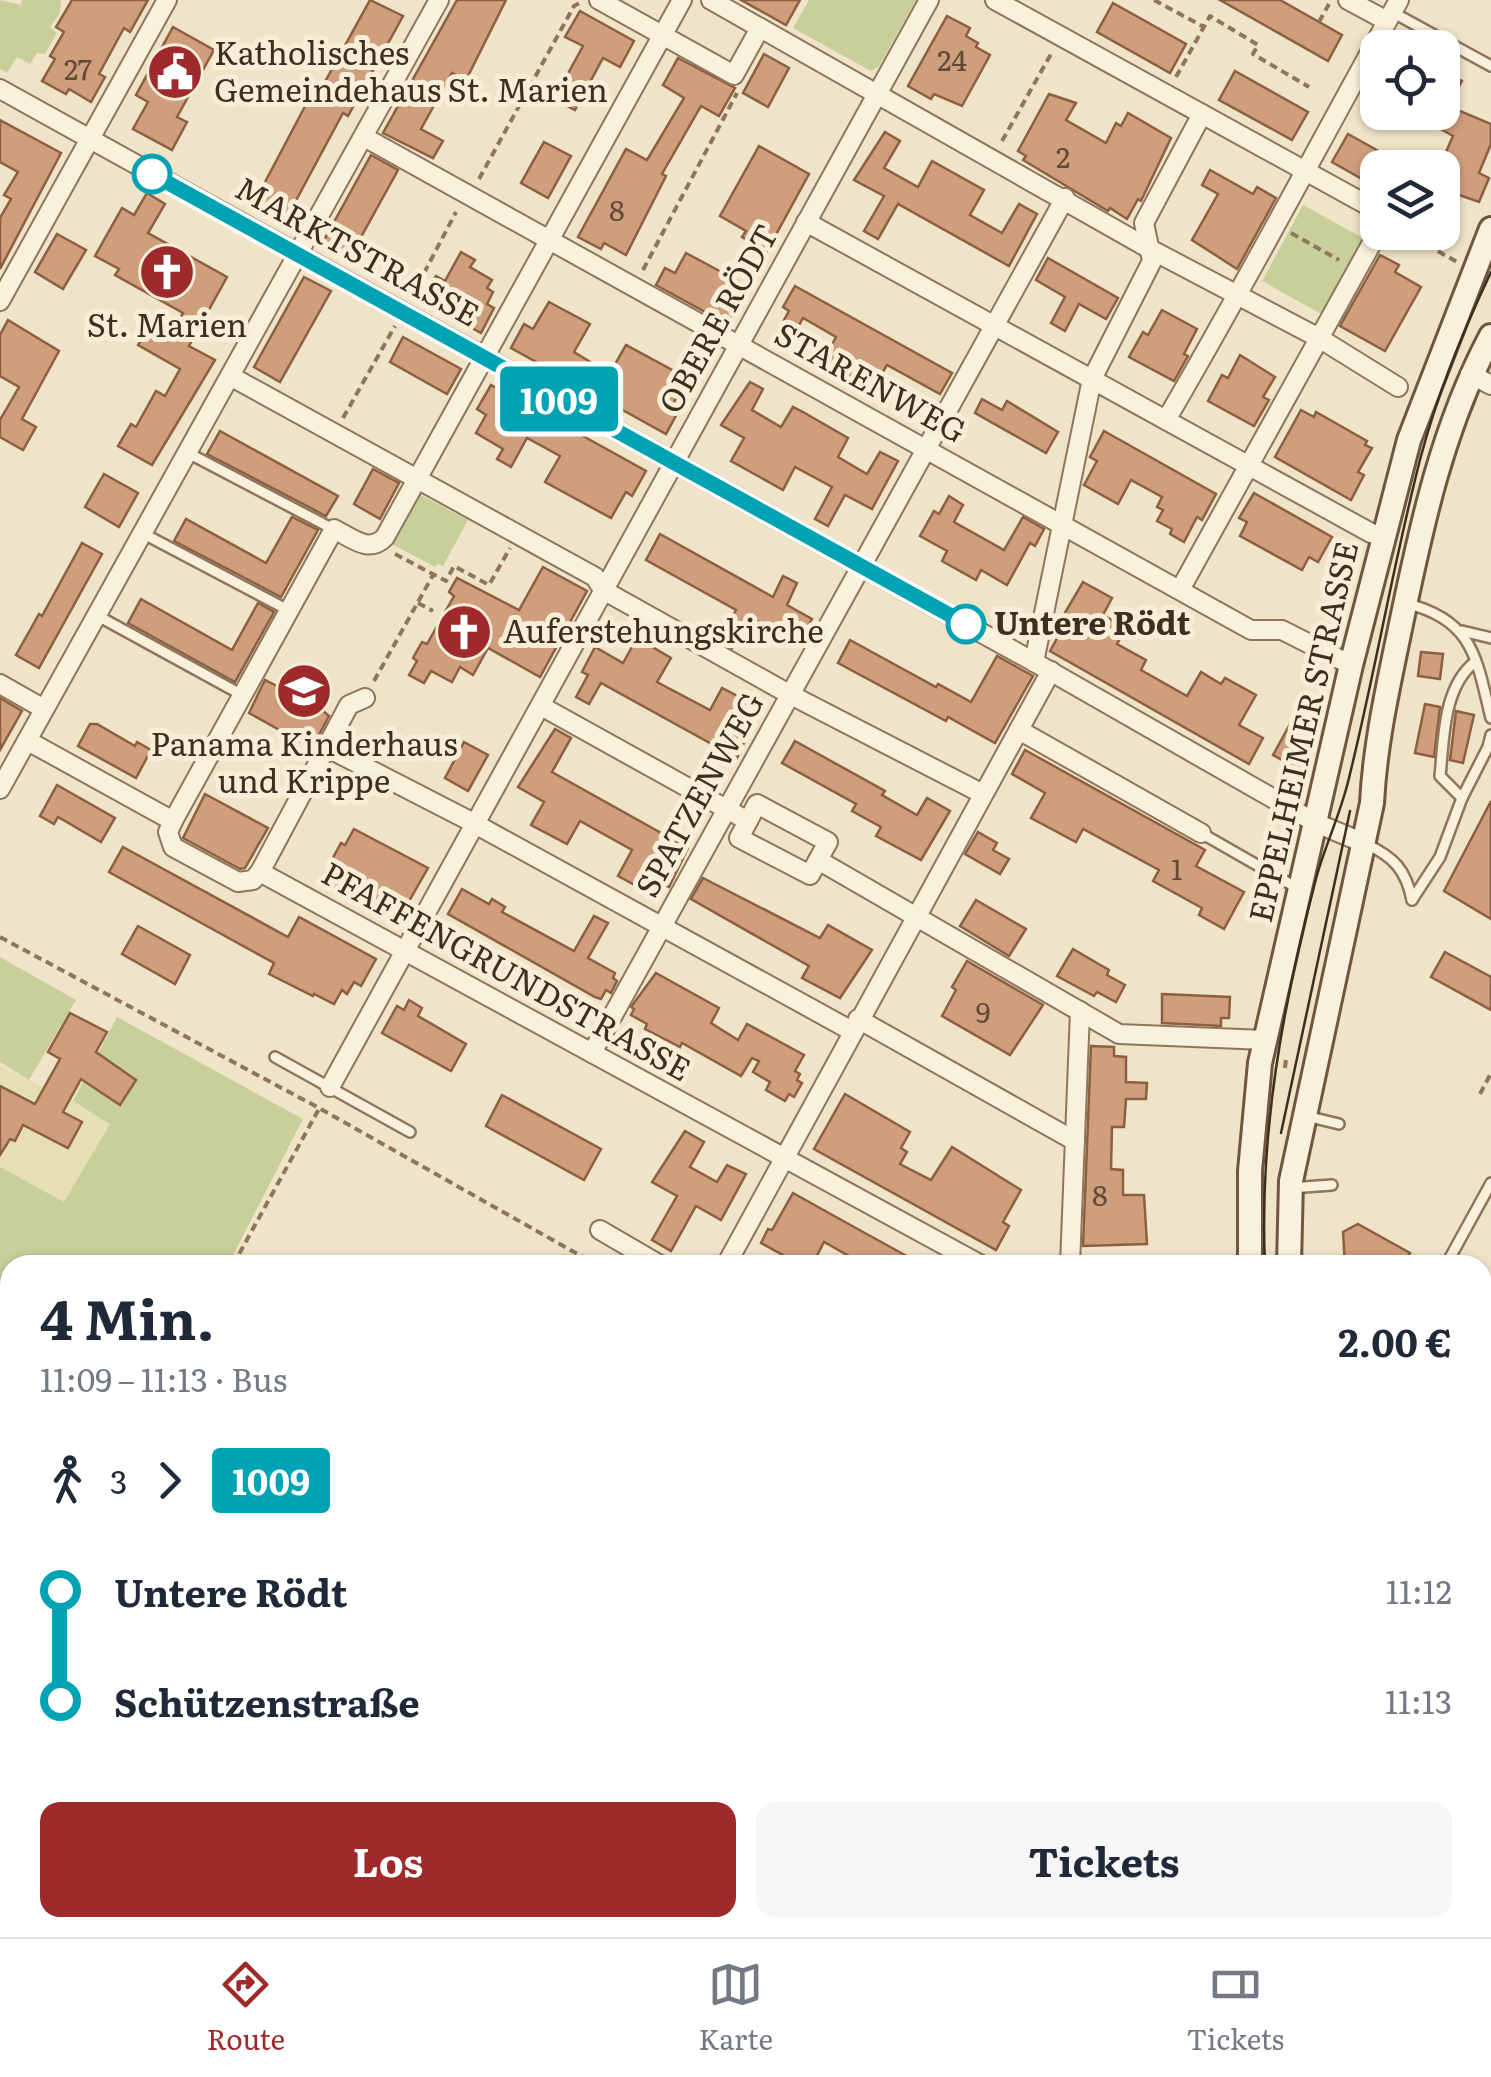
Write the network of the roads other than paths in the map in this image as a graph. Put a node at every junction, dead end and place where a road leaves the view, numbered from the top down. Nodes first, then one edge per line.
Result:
1 (167, 0) edge
2 (439, 0) edge
3 (598, 0) edge
4 (682, 0) edge
5 (711, 0) edge
6 (929, 0) edge
7 (994, 0) edge
8 (1348, 0) edge
9 (1393, 11) edge
10 (760, 28) junction
11 (662, 36) junction
12 (1491, 66) edge
13 (0, 89) edge
14 (878, 93) junction
15 (1202, 114) junction
16 (364, 137) junction
17 (90, 139) junction
18 (1304, 170) junction
19 (1065, 198) junction
20 (1360, 201) edge
21 (806, 222) junction
22 (1491, 229) edge
23 (550, 241) junction
24 (1148, 248) junction
25 (1368, 250) edge
26 (300, 255) junction
27 (1238, 297) junction
28 (0, 300) edge
29 (994, 326) junction
30 (1491, 336) edge
31 (1319, 338) junction
32 (738, 345) junction
33 (486, 358) junction
34 (232, 377) junction
35 (1092, 379) junction
36 (1481, 380) edge
37 (1398, 386) dead end
38 (1166, 420) junction
39 (926, 448) junction
40 (190, 454) junction
41 (673, 464) junction
42 (1249, 466) junction
43 (418, 479) junction
44 (1064, 524) junction
45 (334, 529) junction
46 (144, 534) junction
47 (1382, 536) junction
48 (862, 568) junction
49 (1181, 588) junction
50 (603, 590) junction
51 (1406, 603) junction
52 (290, 611) junction
53 (98, 616) junction
54 (1462, 631) junction
55 (1491, 638) edge
56 (1034, 662) junction
57 (1475, 662) junction
58 (1350, 666) junction
59 (1051, 672) junction
60 (0, 684) edge
61 (789, 694) junction
62 (244, 696) junction
63 (365, 698) road end
64 (541, 706) junction
65 (44, 709) junction
66 (1491, 718) edge
67 (1019, 730) junction
68 (1491, 735) edge
69 (28, 741) junction
70 (326, 747) junction
71 (0, 790) edge
72 (983, 794) junction
73 (1462, 798) junction
74 (727, 810) junction
75 (172, 821) junction
76 (748, 821) junction
77 (1316, 823) junction
78 (476, 824) junction
79 (1201, 833) joint
80 (1364, 843) junction
81 (818, 860) junction
82 (260, 872) junction
83 (1301, 890) junction
84 (916, 916) junction
85 (662, 926) junction
86 (406, 950) junction
87 (1080, 1011) junction
88 (855, 1025) junction
89 (1266, 1040) junction
90 (592, 1054) junction
91 (276, 1057) dead end
92 (330, 1087) junction
93 (1304, 1115) junction
94 (1339, 1124) dead end
95 (410, 1132) dead end
96 (1075, 1140) junction
97 (783, 1157) junction
98 (1491, 1183) edge
99 (1332, 1185) dead end
100 (1290, 1188) junction
101 (600, 1230) dead end
102 (643, 1255) edge
103 (731, 1255) edge
104 (963, 1255) edge
105 (1070, 1255) edge
106 (1250, 1255) edge
107 (1289, 1255) edge
108 (1451, 1255) edge

1 - 17 street
2 - 16 street
3 - 11 street
4 - 11 street
5 - 10 street
6 - 14 street, OBERE RÖDT
7 - 15 street
8 - 9 street
9 - 12 lane
9 - 18 street
10 - 11 street
10 - 14 street
11 - 23 street
13 - 17 street, MARKTSTRASSE
14 - 19 street
14 - 21 street, OBERE RÖDT
15 - 18 street
15 - 24 street
16 - 23 street, STARENWEG
16 - 26 street
17 - 26 street, MARKTSTRASSE
17 - 28 street
18 - 20 street
18 - 27 street
19 - 24 street
19 - 29 street, SPATZENWEG
21 - 29 street
21 - 32 street, OBERE RÖDT
22 - 47 main road, EPPELHEIMER STRASSE
23 - 32 street, STARENWEG
23 - 33 street
24 - 27 street
24 - 35 street
25 - 31 street
26 - 33 street, MARKTSTRASSE
26 - 34 street
27 - 31 street
27 - 38 street
29 - 35 street
29 - 39 street, SPATZENWEG
30 - 36 main road
31 - 37 street
31 - 42 street
32 - 39 street, STARENWEG
32 - 41 street, OBERE RÖDT
33 - 41 street, MARKTSTRASSE
33 - 43 street
34 - 40 street
34 - 43 street
35 - 38 street
35 - 44 street
36 - 51 main road
38 - 42 street
39 - 44 street, STARENWEG
39 - 48 street, SPATZENWEG
40 - 45 lane
40 - 46 street
41 - 48 street, MARKTSTRASSE
41 - 50 street, OBERE RÖDT
42 - 47 street
42 - 49 street
43 - 45 street
43 - 50 street
44 - 49 street, STARENWEG
44 - 56 street
45 - 52 street
46 - 52 lane
46 - 53 street
47 - 58 main road, EPPELHEIMER STRASSE
48 - 56 street, MARKTSTRASSE
48 - 61 street, SPATZENWEG
49 - 58 street, STARENWEG
50 - 61 street
50 - 64 street, OBERE RÖDT
51 - 54 lane
51 - 80 main road
52 - 62 street
53 - 62 lane
53 - 65 street
54 - 55 lane
54 - 57 lane
56 - 59 street, MARKTSTRASSE
57 - 66 lane
57 - 73 lane
58 - 77 main road, EPPELHEIMER STRASSE
59 - 67 street
59 - 77 street, MARKTSTRASSE
60 - 65 street
61 - 72 street
61 - 74 street, SPATZENWEG
62 - 75 street
63 - 70 street
64 - 74 street
64 - 78 street, OBERE RÖDT
65 - 69 street
67 - 72 street
67 - 79 street
68 - 73 lane
69 - 71 street
69 - 75 street
70 - 78 street
70 - 82 street
72 - 84 street
73 - 80 lane
74 - 76 street
74 - 85 street, SPATZENWEG
75 - 82 street, PFAFFENGRUNDSTRASSE
76 - 81 street
76 - 81 street
77 - 80 street, MARKTSTRASSE
77 - 83 main road, EPPELHEIMER STRASSE
78 - 85 street
78 - 86 street, OBERE RÖDT
79 - 83 lane
80 - 93 main road
81 - 84 street
82 - 86 street, PFAFFENGRUNDSTRASSE
83 - 89 main road, EPPELHEIMER STRASSE
84 - 87 street
84 - 88 street
85 - 88 street
85 - 90 street, SPATZENWEG
86 - 90 street, PFAFFENGRUNDSTRASSE
86 - 92 street, OBERE RÖDT
87 - 89 street
87 - 96 street
88 - 96 street
88 - 97 street
89 - 106 main road, EPPELHEIMER STRASSE
90 - 97 street, PFAFFENGRUNDSTRASSE
91 - 92 lane
92 - 95 lane
93 - 94 lane
93 - 100 main road
96 - 105 street
97 - 103 street
97 - 104 street, PFAFFENGRUNDSTRASSE
98 - 108 lane
99 - 100 lane
100 - 107 main road
101 - 102 street

